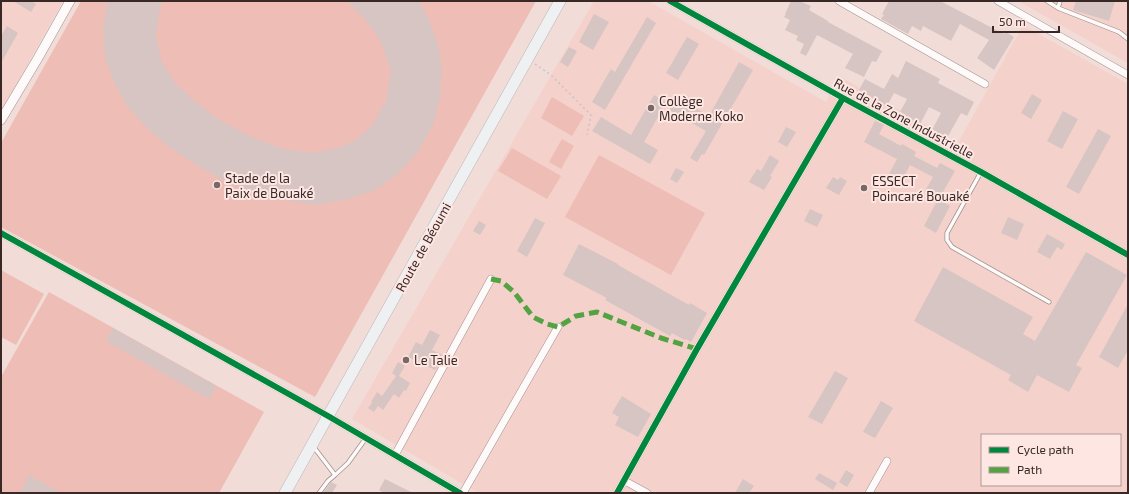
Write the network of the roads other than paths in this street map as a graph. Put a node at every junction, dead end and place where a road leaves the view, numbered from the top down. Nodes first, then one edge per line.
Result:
1 (70, 1) edge
2 (560, 1) edge
3 (670, 1) edge
4 (839, 1) edge
5 (998, 1) edge
6 (1047, 1) edge
7 (1060, 1) edge
8 (1058, 8) junction
9 (1128, 39) edge
10 (1128, 75) edge
11 (985, 84) dead end
12 (843, 98) junction
13 (1, 120) edge
14 (981, 172) junction
15 (1, 233) edge
16 (1128, 255) edge
17 (491, 280) dead end
18 (1049, 302) dead end
19 (558, 327) dead end
20 (328, 416) junction
21 (366, 438) junction
22 (312, 444) junction
23 (395, 455) junction
24 (887, 461) dead end
25 (335, 475) junction
26 (625, 481) junction
27 (285, 493) edge
28 (319, 493) edge
29 (462, 493) edge
30 (617, 493) edge
31 (647, 493) edge
32 (869, 493) edge

1 - 13 street
2 - 20 main road, Route de Béoumi
3 - 12 street, Rue de la Zone Industrielle
4 - 11 street
5 - 10 street
6 - 8 lane
7 - 8 lane
8 - 9 lane
12 - 14 street, Rue de la Zone Industrielle
12 - 26 street
14 - 16 street, Rue de la Zone Industrielle
14 - 18 lane
15 - 20 street
17 - 23 street
19 - 29 street
20 - 21 street
20 - 22 main road, Route de Béoumi
21 - 23 street
21 - 25 lane
22 - 25 lane
22 - 27 main road, Route de Béoumi
23 - 29 street
24 - 32 street
25 - 28 lane
26 - 30 street
26 - 31 street

